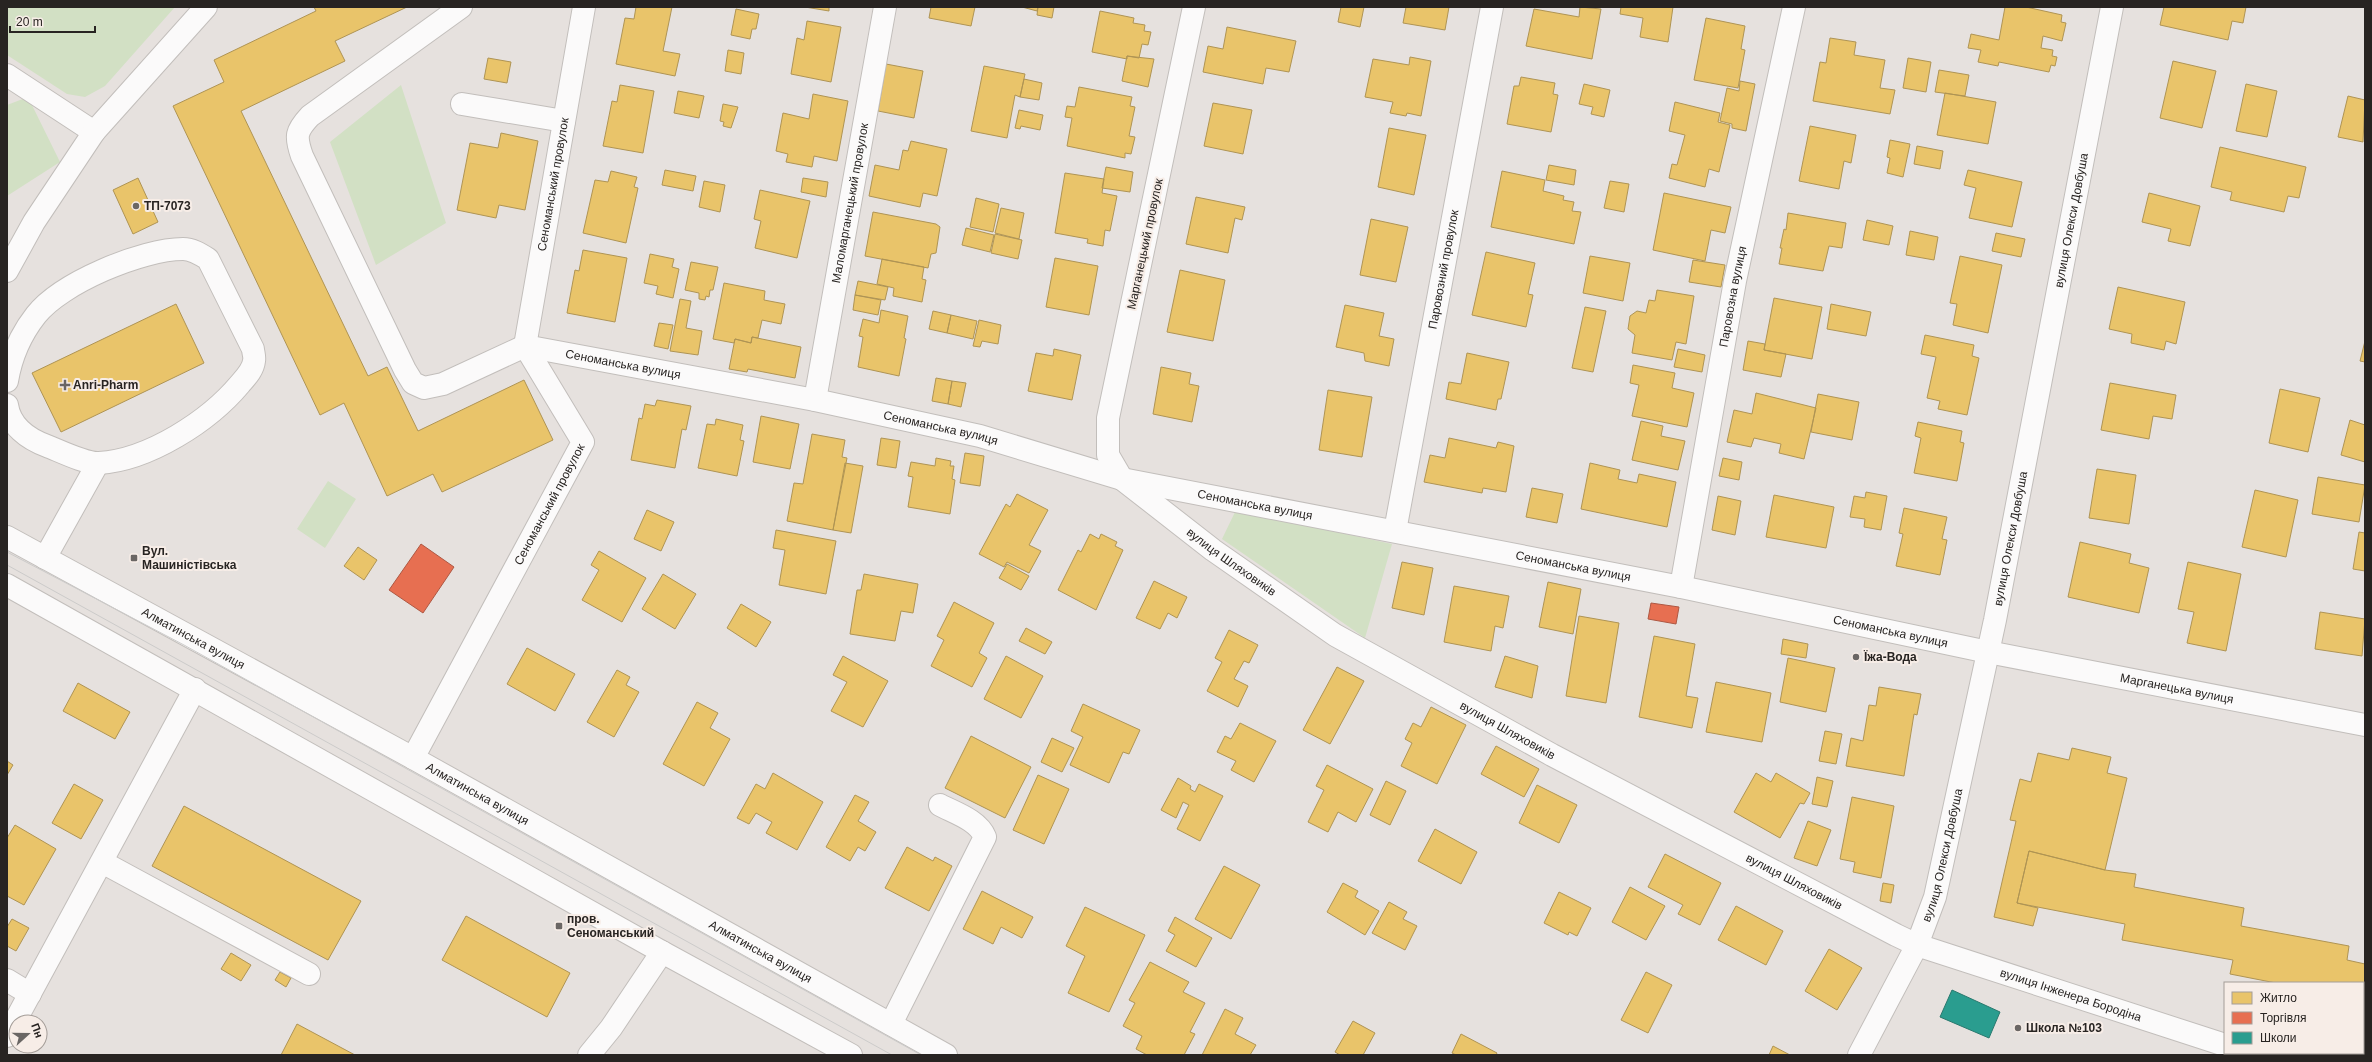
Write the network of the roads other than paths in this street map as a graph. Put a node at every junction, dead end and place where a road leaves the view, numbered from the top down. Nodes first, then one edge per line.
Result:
1 (206, 7) edge
2 (461, 7) edge
3 (584, 7) edge
4 (885, 7) edge
5 (1194, 7) edge
6 (1492, 7) edge
7 (1794, 7) edge
8 (2112, 7) edge
9 (7, 75) edge
10 (462, 104) dead end
11 (564, 121) junction
12 (94, 132) junction
13 (7, 271) edge
14 (525, 346) junction
15 (7, 381) edge
16 (815, 400) junction
17 (7, 405) edge
18 (98, 463) junction
19 (1122, 479) junction
20 (1396, 531) junction
21 (7, 537) edge
22 (45, 558) junction
23 (7, 585) edge
24 (1681, 587) junction
25 (1988, 652) junction
26 (195, 689) junction
27 (2365, 725) edge
28 (413, 758) junction
29 (940, 805) dead end
30 (102, 862) junction
31 (1917, 945) junction
32 (662, 952) junction
33 (309, 974) dead end
34 (7, 980) edge
35 (30, 994) junction
36 (891, 1024) junction
37 (7, 1036) edge
38 (2224, 1044) edge
39 (589, 1055) edge
40 (851, 1055) edge
41 (946, 1055) edge
42 (1859, 1055) edge

1 - 12 street
2 - 14 street
3 - 11 street, Сеноманський провулок
4 - 16 street, Маломарганецький провулок
5 - 19 street, Марганецький провулок
6 - 20 street, Паровозний провулок
7 - 24 street, Паровозна вулиця
8 - 25 street, вулиця Олекси Довбуша
9 - 12 street
10 - 11 street
11 - 14 street, Сеноманський провулок
12 - 13 street
14 - 16 street, Сеноманська вулиця
14 - 28 street, Сеноманський провулок
15 - 18 street
16 - 19 street, Сеноманська вулиця
17 - 18 street
18 - 22 street
19 - 20 street, Сеноманська вулиця
19 - 31 street, вулиця Шляховиків
20 - 24 street, Сеноманська вулиця
21 - 22 street, Алматинська вулиця
22 - 28 street, Алматинська вулиця
23 - 26 street
24 - 25 street, Сеноманська вулиця
25 - 27 street, Марганецька вулиця
25 - 31 street, вулиця Олекси Довбуша
26 - 30 street
26 - 32 street
28 - 36 street, Алматинська вулиця
29 - 36 street
30 - 33 street
30 - 35 street
31 - 38 street, вулиця Інженера Бородіна
31 - 42 street, вулиця Олекси Довбуша
32 - 39 street
32 - 40 street
34 - 35 street
35 - 37 street
36 - 41 street, Алматинська вулиця

